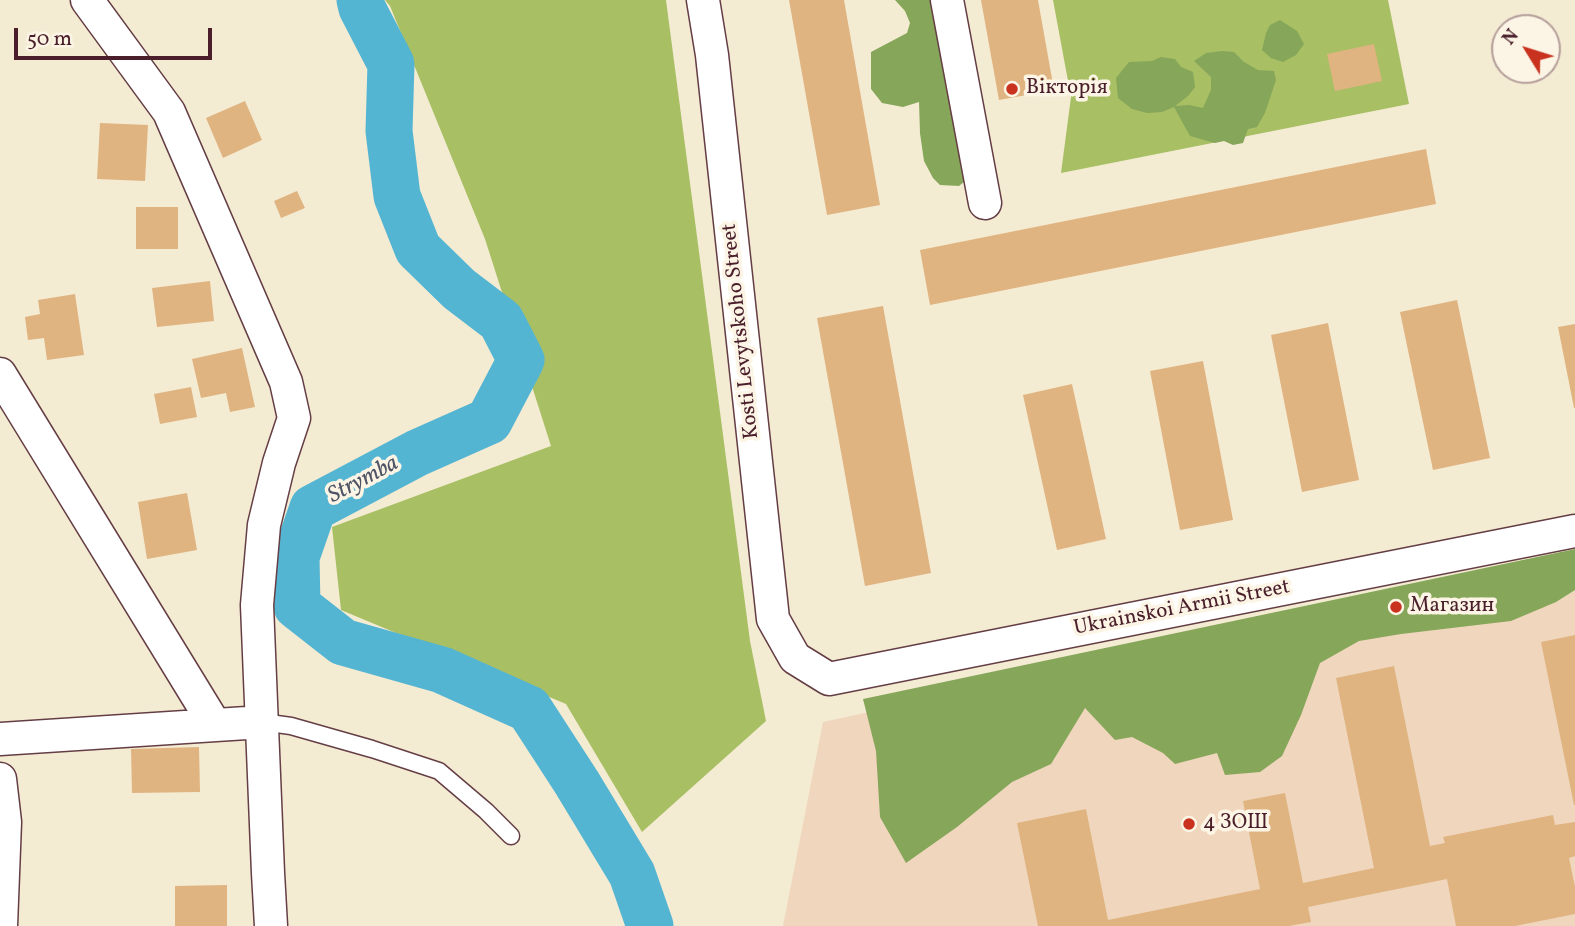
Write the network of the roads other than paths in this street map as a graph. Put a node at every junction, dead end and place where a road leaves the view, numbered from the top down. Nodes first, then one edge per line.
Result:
1 (88, 0) edge
2 (703, 0) edge
3 (947, 0) edge
4 (985, 202) dead end
5 (0, 374) edge
6 (1575, 531) edge
7 (795, 657) joint
8 (262, 722) junction
9 (215, 725) junction
10 (0, 739) edge
11 (0, 779) edge
12 (511, 836) dead end
13 (1, 926) edge
14 (271, 926) edge

1 - 8 street
2 - 7 street, Kosti Levytskoho Street
3 - 4 street
5 - 9 street
6 - 7 street, Ukrainskoi Armii Street
8 - 9 street
8 - 12 lane
8 - 14 street
9 - 10 street
11 - 13 street

